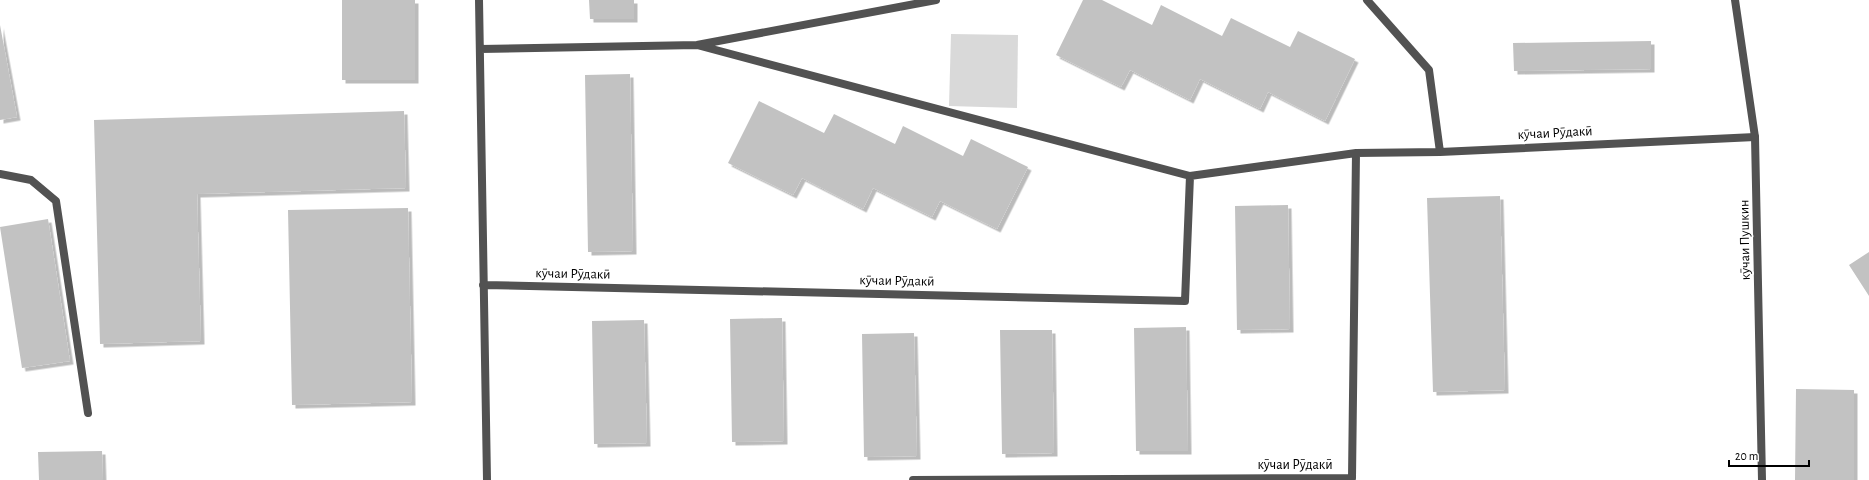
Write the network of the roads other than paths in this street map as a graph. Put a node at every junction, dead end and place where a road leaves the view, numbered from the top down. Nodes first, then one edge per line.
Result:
1 (479, 0) edge
2 (936, 0) edge
3 (1367, 0) edge
4 (1735, 0) edge
5 (697, 45) junction
6 (480, 49) junction
7 (1756, 137) junction
8 (1440, 152) junction
9 (1356, 153) junction
10 (0, 174) edge
11 (1190, 176) junction
12 (483, 285) junction
13 (88, 414) dead end
14 (487, 480) edge
15 (913, 480) edge
16 (1762, 480) edge

1 - 6 street
2 - 5 street, кӯчаи Рӯдакӣ
3 - 8 street
4 - 7 street, кӯчаи Пушкин
5 - 6 street, кӯчаи Рӯдакӣ
5 - 11 street, кӯчаи Рӯдакӣ
6 - 12 street
7 - 8 street, кӯчаи Рӯдакӣ
7 - 16 street, кӯчаи Пушкин
8 - 9 street, кӯчаи Рӯдакӣ
9 - 11 street, кӯчаи Рӯдакӣ
9 - 15 street, кӯчаи Рӯдакӣ
10 - 13 street
11 - 12 street, кӯчаи Рӯдакӣ
12 - 14 street

